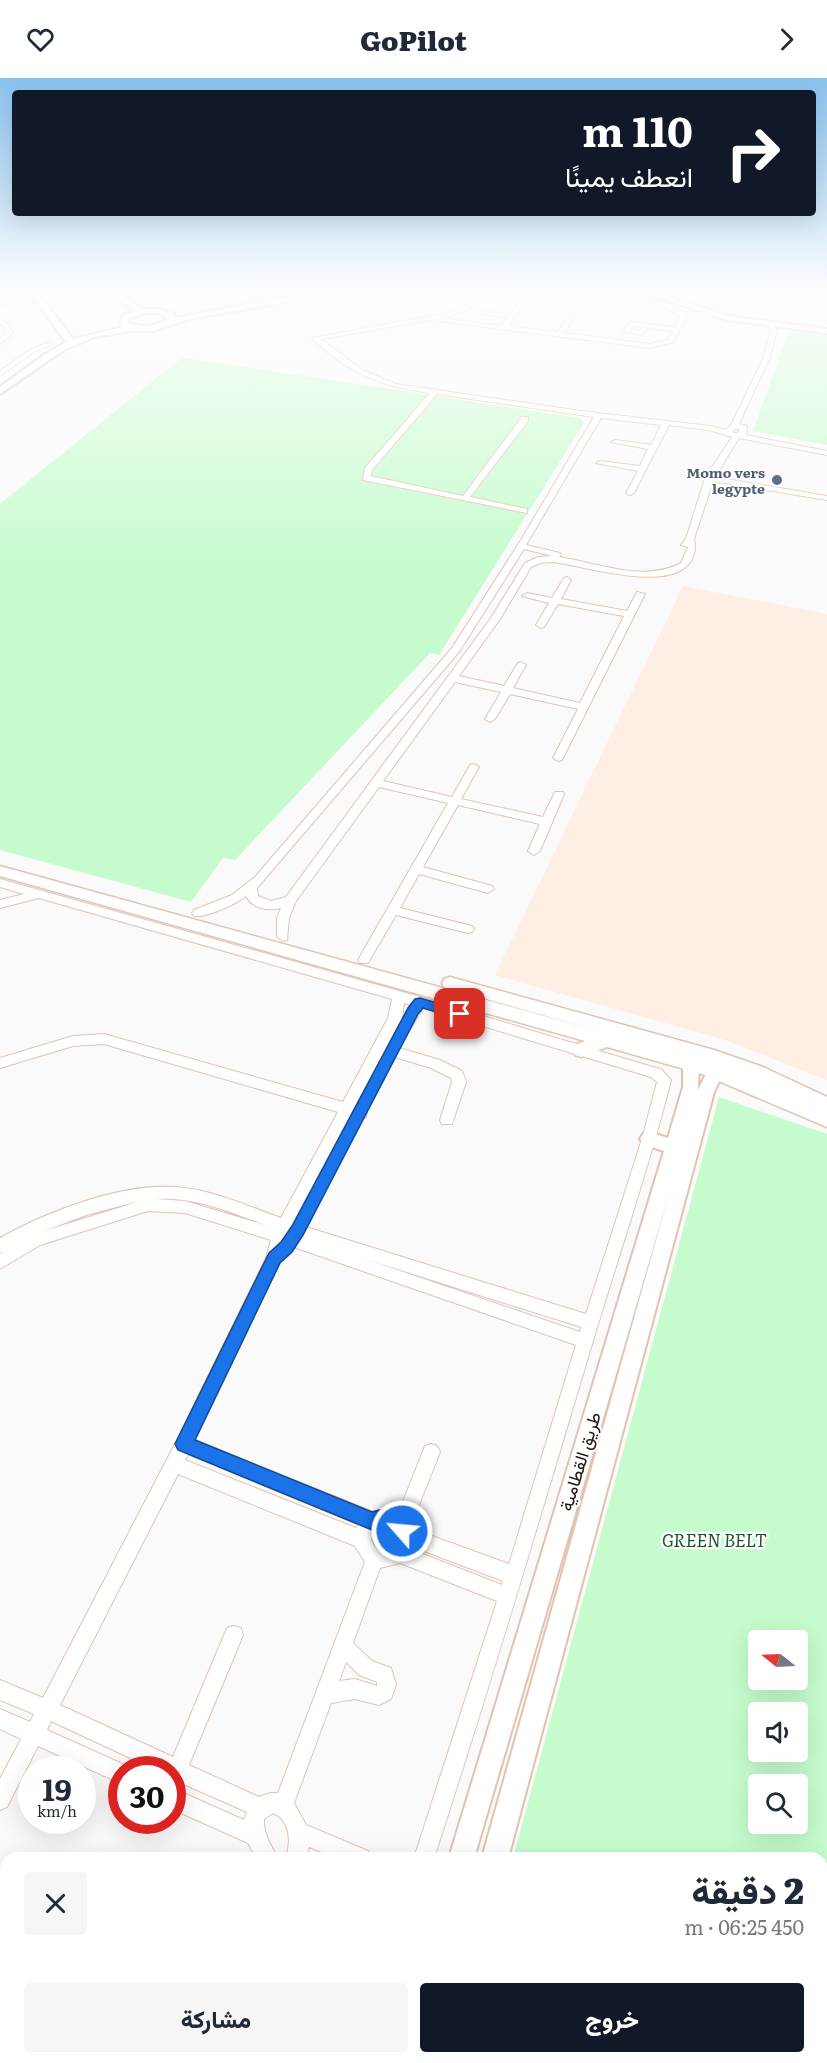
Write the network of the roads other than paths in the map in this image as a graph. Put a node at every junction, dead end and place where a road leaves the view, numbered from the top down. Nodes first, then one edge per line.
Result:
1 (384, 383) edge
2 (412, 383) edge
3 (756, 383) edge
4 (763, 383) edge
5 (435, 392) junction
6 (583, 410) junction
7 (605, 414) junction
8 (525, 419) dead end
9 (666, 423) junction
10 (735, 432) junction
11 (615, 442) dead end
12 (654, 448) junction
13 (827, 453) edge
14 (600, 463) dead end
15 (643, 469) junction
16 (709, 478) junction
17 (630, 493) dead end
18 (827, 498) edge
19 (465, 499) junction
20 (524, 511) dead end
21 (522, 546) junction
22 (544, 556) junction
23 (567, 580) dead end
24 (640, 594) dead end
25 (527, 596) dead end
26 (555, 601) junction
27 (630, 614) junction
28 (541, 625) dead end
29 (521, 665) dead end
30 (453, 678) junction
31 (506, 690) junction
32 (584, 707) junction
33 (490, 719) dead end
34 (558, 758) dead end
35 (474, 767) dead end
36 (344, 782) junction
37 (373, 787) junction
38 (559, 794) dead end
39 (455, 801) junction
40 (547, 822) junction
41 (534, 851) dead end
42 (0, 859) edge
43 (415, 869) junction
44 (1, 882) edge
45 (251, 887) junction
46 (488, 889) dead end
47 (39, 894) junction
48 (290, 900) junction
49 (0, 904) edge
50 (392, 910) junction
51 (198, 913) junction
52 (468, 929) dead end
53 (283, 937) junction
54 (364, 960) junction
55 (399, 996) junction
56 (420, 1002) junction
57 (606, 1040) junction
58 (581, 1050) junction
59 (392, 1051) junction
60 (0, 1063) edge
61 (691, 1064) junction
62 (716, 1071) junction
63 (827, 1105) edge
64 (354, 1111) junction
65 (447, 1120) dead end
66 (827, 1120) edge
67 (649, 1139) junction
68 (674, 1147) junction
69 (89, 1216) junction
70 (288, 1233) junction
71 (0, 1246) edge
72 (0, 1262) edge
73 (591, 1323) junction
74 (585, 1341) junction
75 (184, 1444) junction
76 (431, 1452) dead end
77 (174, 1464) junction
78 (372, 1521) junction
79 (402, 1531) junction
80 (363, 1540) junction
81 (398, 1553) junction
82 (375, 1558) junction
83 (513, 1575) junction
84 (541, 1588) junction
85 (506, 1596) junction
86 (568, 1599) junction
87 (234, 1635) dead end
88 (342, 1646) junction
89 (0, 1690) edge
90 (324, 1695) junction
91 (47, 1709) junction
92 (0, 1719) edge
93 (34, 1734) junction
94 (146, 1756) edge
95 (183, 1756) edge
96 (108, 1768) edge
97 (186, 1775) edge
98 (0, 1800) edge
99 (186, 1804) edge
100 (283, 1806) junction
101 (260, 1808) junction
102 (300, 1833) junction
103 (256, 1836) junction
104 (264, 1852) edge
105 (299, 1852) edge
106 (346, 1852) edge
107 (426, 1852) edge
108 (462, 1852) edge
109 (497, 1852) edge

1 - 5 street
2 - 6 street
3 - 10 street
4 - 10 street
5 - 6 street
5 - 19 street
6 - 7 street
7 - 9 street
7 - 10 street
7 - 21 street
8 - 19 street
9 - 10 street
9 - 12 street
10 - 13 street
10 - 16 street
11 - 12 street
12 - 15 street
14 - 15 street
15 - 17 street
16 - 18 street
16 - 22 street
19 - 20 street
21 - 22 street
21 - 36 street
22 - 30 street
23 - 26 street
24 - 27 street
25 - 26 street
26 - 27 street
26 - 28 street
27 - 32 street
29 - 31 street
30 - 31 street
30 - 37 street
31 - 32 street
31 - 33 street
32 - 34 street
35 - 39 street
36 - 37 street
36 - 45 street
37 - 39 street
37 - 48 street
38 - 40 street
39 - 40 street
39 - 43 street
40 - 41 street
42 - 51 main road
43 - 46 street
43 - 50 street
44 - 47 street
44 - 57 main road
45 - 48 street
45 - 51 street
47 - 49 street
47 - 55 street
48 - 53 street
50 - 52 street
50 - 54 street
51 - 53 main road
53 - 54 main road
54 - 63 main road
55 - 56 street
55 - 64 street
56 - 58 street
56 - 59 street
57 - 58 main road
57 - 61 main road
58 - 67 street
59 - 64 street
59 - 65 street
60 - 64 street
61 - 62 main road
61 - 68 street, طريق القطامية
62 - 66 main road
62 - 86 street, طريق القطامية
64 - 70 street
67 - 68 street
67 - 73 street
68 - 84 street, طريق القطامية
69 - 70 street
69 - 71 street
69 - 72 street
70 - 73 street
70 - 74 street
70 - 75 street
73 - 74 street
74 - 83 street
75 - 77 street
75 - 78 street
76 - 79 street
77 - 80 street
77 - 91 street
78 - 79 street
78 - 80 street
79 - 81 street
79 - 83 street
80 - 82 street
81 - 82 street
81 - 85 street
82 - 88 street
83 - 85 street
84 - 86 street
84 - 108 street, طريق القطامية
85 - 107 street
86 - 109 street, طريق القطامية
87 - 95 street
88 - 90 street
88 - 90 street
89 - 91 street
90 - 100 street
91 - 93 street
91 - 94 street
92 - 93 street
93 - 96 street
93 - 98 street
97 - 101 street
99 - 103 street
100 - 101 street
100 - 102 street
101 - 103 street
102 - 105 street
102 - 106 street
103 - 104 street

